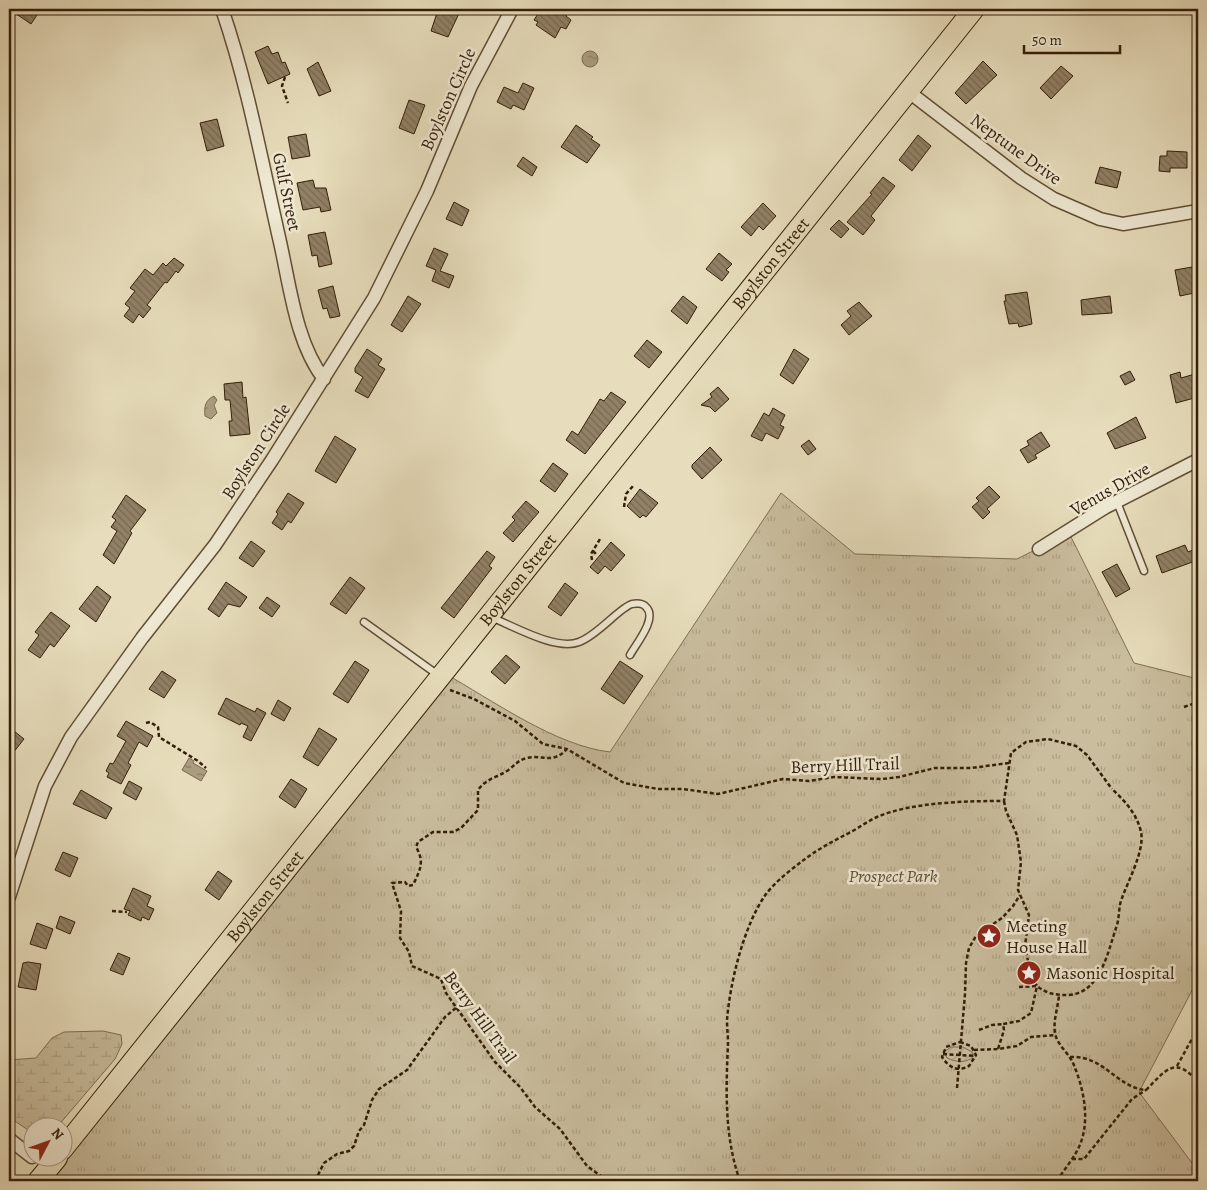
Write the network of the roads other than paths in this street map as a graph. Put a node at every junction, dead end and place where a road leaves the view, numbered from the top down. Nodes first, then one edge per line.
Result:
1 (222, 9) edge
2 (512, 9) edge
3 (974, 9) edge
4 (908, 92) junction
5 (1198, 211) edge
6 (324, 378) junction
7 (1198, 460) edge
8 (1117, 502) junction
9 (1039, 549) dead end
10 (1144, 572) dead end
11 (490, 616) junction
12 (364, 622) dead end
13 (630, 655) dead end
14 (438, 681) junction
15 (9, 897) edge
16 (72, 1138) edge
17 (9, 1139) edge
18 (22, 1150) edge

1 - 6 street, Gulf Street
2 - 6 street, Boylston Circle
3 - 4 main road, Boylston Street
4 - 5 street, Neptune Drive
4 - 11 main road, Boylston Street
6 - 15 street, Boylston Circle
7 - 8 street, Venus Drive
8 - 9 street, Venus Drive
8 - 10 lane
11 - 13 lane
11 - 14 main road, Boylston Street
12 - 14 lane
14 - 16 main road, Boylston Street
17 - 18 street

